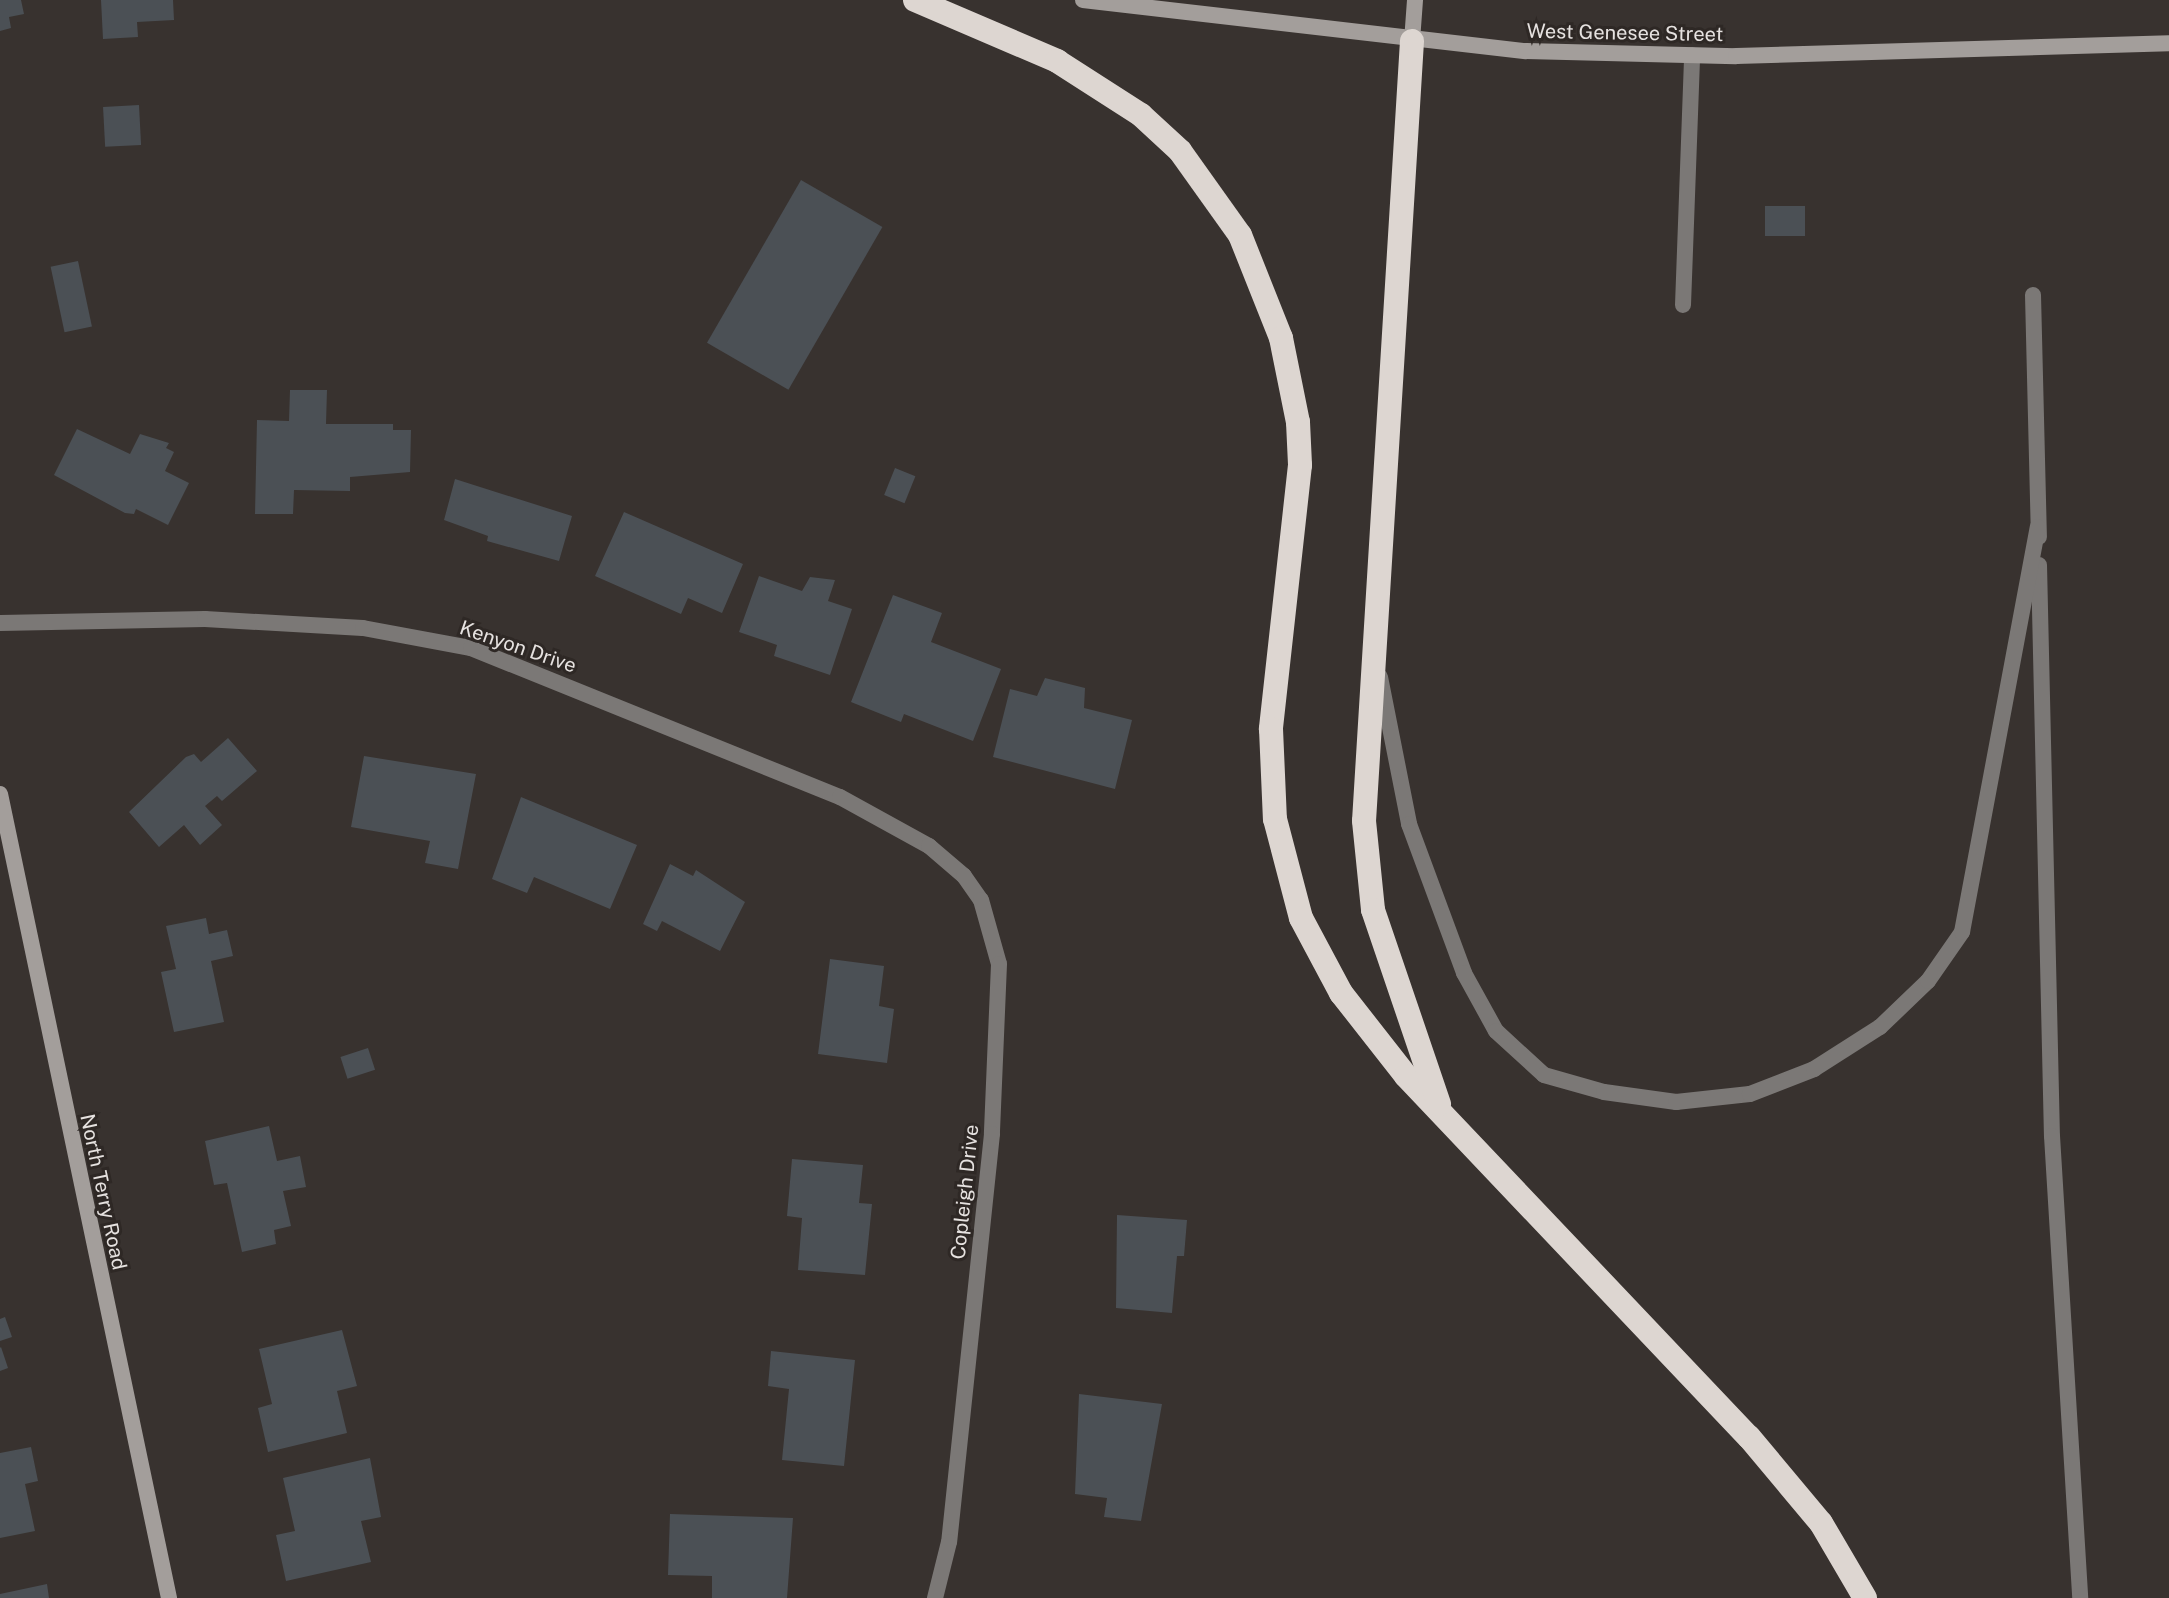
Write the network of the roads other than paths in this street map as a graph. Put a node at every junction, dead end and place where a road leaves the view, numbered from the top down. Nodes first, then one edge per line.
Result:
1 (915, 0) edge
2 (1083, 0) edge
3 (1415, 0) edge
4 (1412, 41) junction
5 (2169, 43) edge
6 (1692, 55) junction
7 (2033, 295) dead end
8 (1683, 305) dead end
9 (2038, 527) junction
10 (0, 623) edge
11 (1374, 652) junction
12 (0, 794) edge
13 (898, 829) joint
14 (1443, 1114) junction
15 (169, 1598) edge
16 (935, 1598) edge
17 (1865, 1598) edge
18 (2080, 1598) edge

1 - 14 highway
2 - 4 main road, West Genesee Street
3 - 4 main road
4 - 6 main road, West Genesee Street
4 - 11 highway
5 - 6 main road, West Genesee Street
6 - 8 street
7 - 9 street
9 - 11 street
9 - 18 street
10 - 13 street, Kenyon Drive
11 - 14 highway
12 - 15 main road, North Terry Road
13 - 16 street, Copleigh Drive
14 - 17 highway

